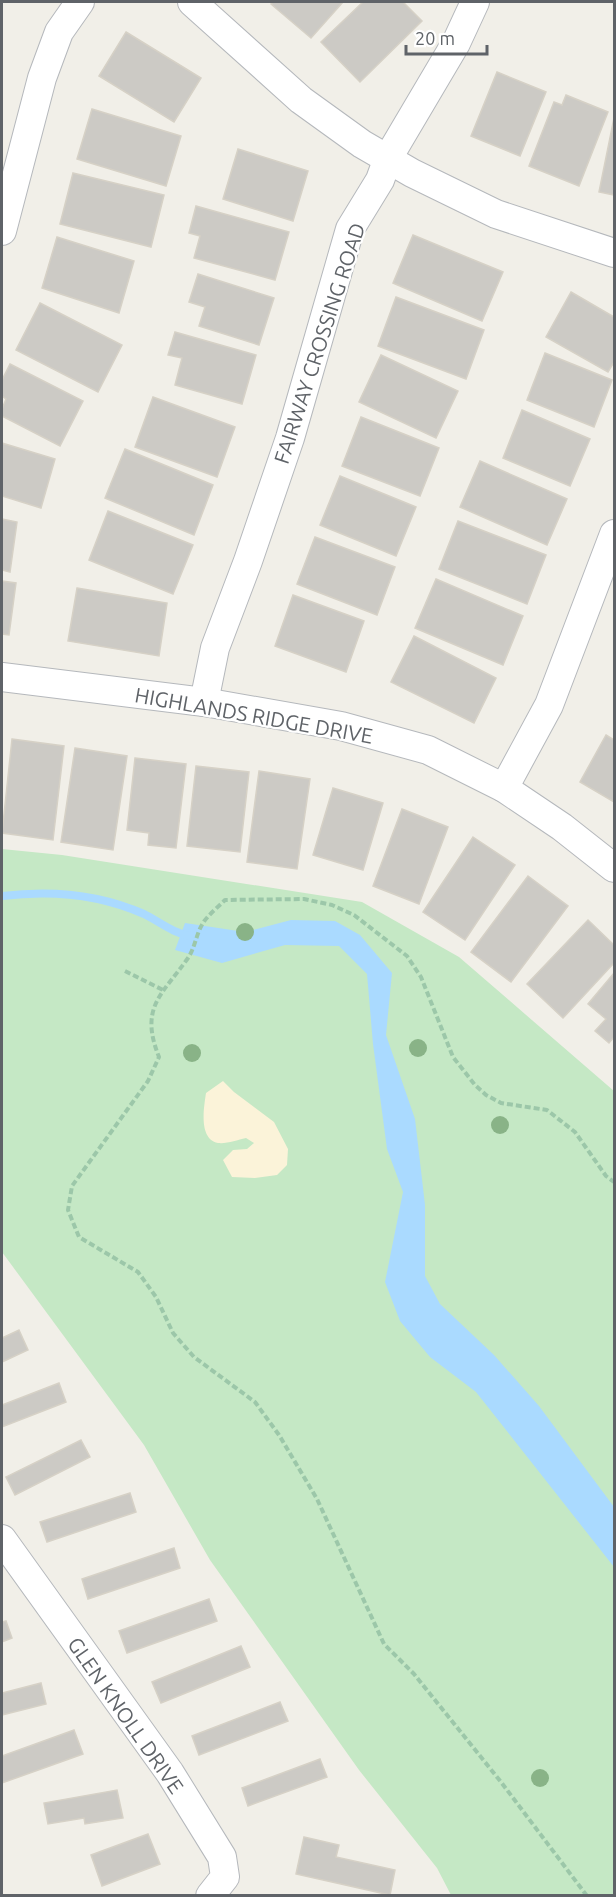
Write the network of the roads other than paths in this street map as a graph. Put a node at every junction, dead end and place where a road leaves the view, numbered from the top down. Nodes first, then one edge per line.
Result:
1 (80, 2) edge
2 (192, 2) edge
3 (475, 2) edge
4 (388, 158) junction
5 (2, 231) edge
6 (615, 253) edge
7 (615, 534) edge
8 (2, 677) edge
9 (204, 702) junction
10 (504, 788) junction
11 (615, 868) edge
12 (2, 1539) edge
13 (210, 1896) edge

1 - 5 street
2 - 4 street
3 - 4 street, FAIRWAY CROSSING ROAD
4 - 6 street
4 - 9 street, FAIRWAY CROSSING ROAD
7 - 10 street
8 - 9 street, HIGHLANDS RIDGE DRIVE
9 - 10 street, HIGHLANDS RIDGE DRIVE
10 - 11 street, HIGHLANDS RIDGE DRIVE
12 - 13 street, GLEN KNOLL DRIVE

